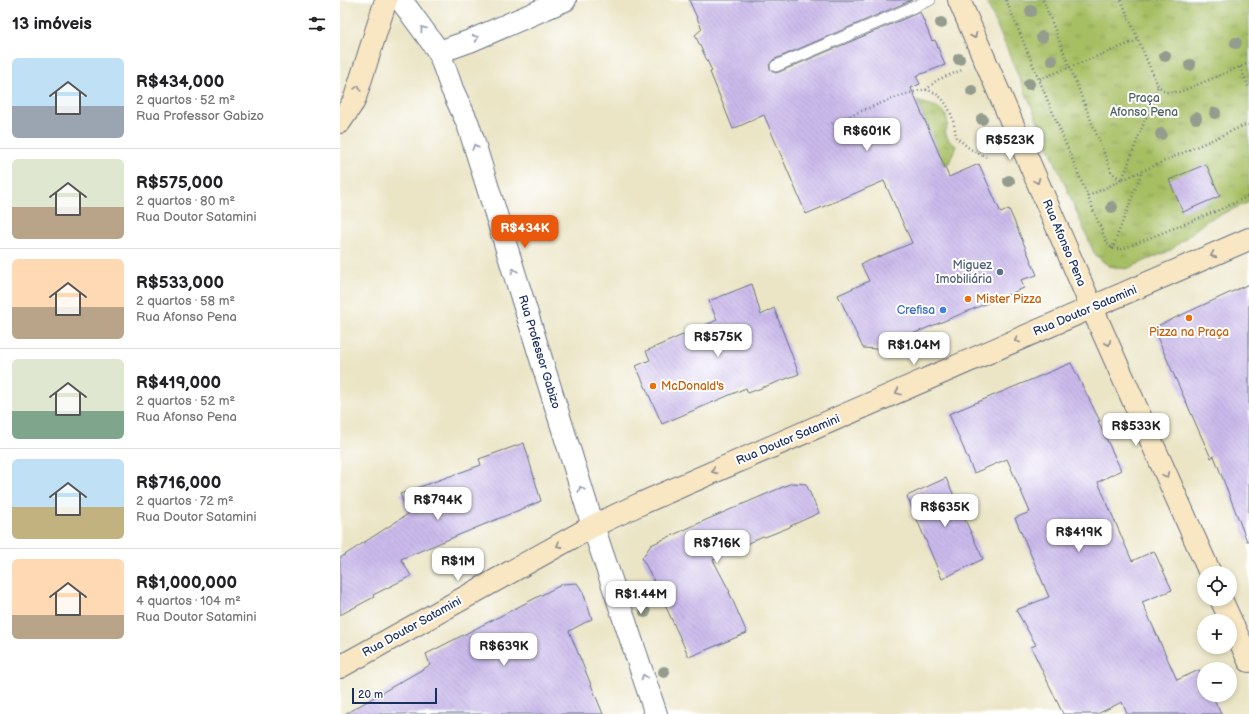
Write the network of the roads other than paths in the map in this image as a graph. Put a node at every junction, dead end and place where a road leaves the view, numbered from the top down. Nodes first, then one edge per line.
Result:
1 (386, 0) edge
2 (401, 0) edge
3 (565, 0) edge
4 (930, 0) edge
5 (959, 0) edge
6 (440, 52) junction
7 (776, 66) dead end
8 (340, 122) edge
9 (1249, 239) edge
10 (1092, 308) junction
11 (593, 526) junction
12 (1207, 566) edge
13 (1225, 606) edge
14 (1249, 661) edge
15 (340, 667) edge
16 (656, 714) edge

8 -> 1 main road
6 -> 2 street, Rua Professor Gabizo
6 -> 3 street
4 - 7 lane
5 -> 10 main road, Rua Afonso Pena
11 -> 6 street, Rua Professor Gabizo
9 -> 10 main road, Rua Doutor Satamini
10 -> 11 main road, Rua Doutor Satamini
10 -> 12 main road, Rua Afonso Pena
11 -> 15 main road, Rua Doutor Satamini
16 -> 11 street, Rua Professor Gabizo
13 - 14 main road

